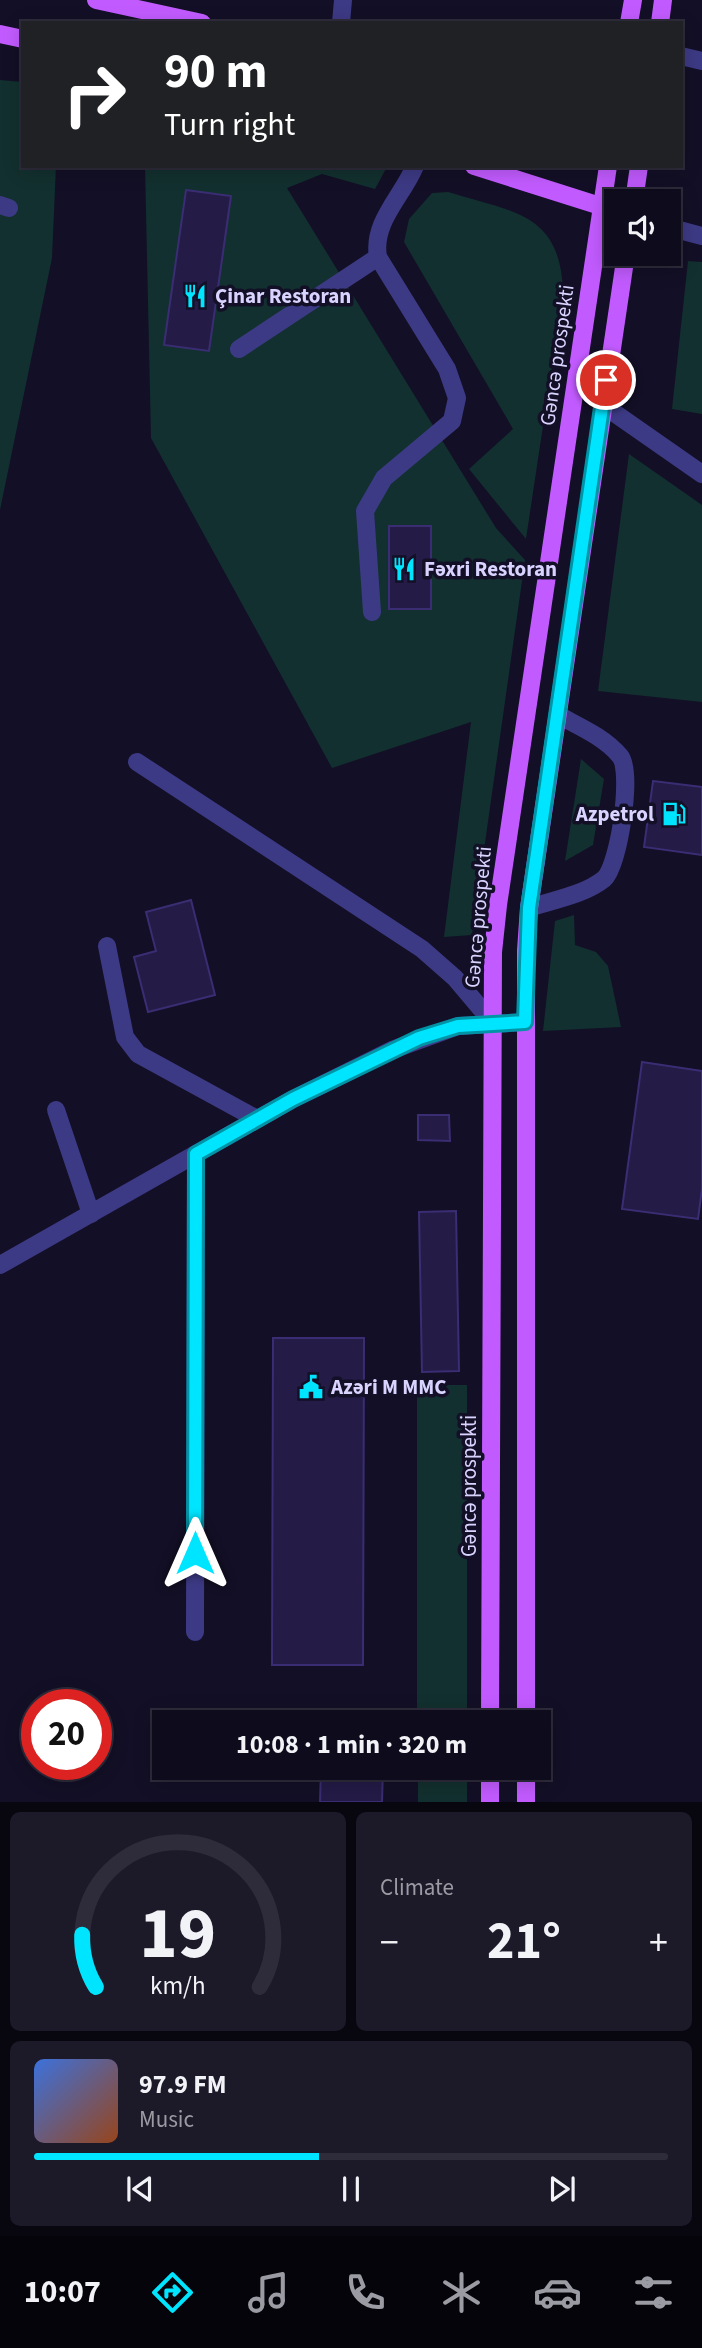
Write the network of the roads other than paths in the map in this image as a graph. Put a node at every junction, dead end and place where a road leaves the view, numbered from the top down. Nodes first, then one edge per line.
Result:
1 (96, 0) edge
2 (343, 0) edge
3 (632, 0) edge
4 (663, 0) edge
5 (193, 21) edge
6 (341, 21) edge
7 (629, 21) edge
8 (660, 21) edge
9 (0, 34) edge
10 (21, 39) edge
11 (683, 56) edge
12 (702, 61) edge
13 (414, 168) edge
14 (480, 168) edge
15 (608, 168) edge
16 (639, 168) edge
17 (609, 189) edge
18 (636, 189) edge
19 (604, 207) edge
20 (681, 230) edge
21 (702, 236) edge
22 (604, 240) edge
23 (378, 257) junction
24 (624, 266) edge
25 (239, 349) dead end
26 (603, 405) junction
27 (702, 474) edge
28 (372, 612) dead end
29 (558, 715) junction
30 (137, 762) dead end
31 (529, 908) junction
32 (107, 946) dead end
33 (525, 1022) junction
34 (494, 1023) junction
35 (56, 1110) dead end
36 (257, 1119) junction
37 (196, 1154) junction
38 (91, 1213) junction
39 (0, 1265) edge
40 (195, 1632) dead end
41 (490, 1710) edge
42 (526, 1710) edge
43 (490, 1780) edge
44 (526, 1780) edge
45 (490, 1802) edge
46 (526, 1802) edge

1 - 5 main road
2 - 6 street
3 - 7 main road
4 - 8 main road
9 - 10 main road
11 - 12 street
13 - 23 street
14 - 19 main road
15 - 17 main road, Gəncə prospekti
16 - 18 main road
20 - 21 street
22 - 34 main road, Gəncə prospekti
23 - 25 street
23 - 28 street
24 - 26 main road
26 - 27 street
26 - 29 main road
29 - 31 main road
29 - 31 street
30 - 34 street
31 - 33 main road
32 - 36 street
33 - 34 street
33 - 42 main road
34 - 36 street
34 - 41 main road, Gəncə prospekti
35 - 38 street
36 - 37 street
37 - 38 street
37 - 40 street
38 - 39 street
43 - 45 main road
44 - 46 main road

